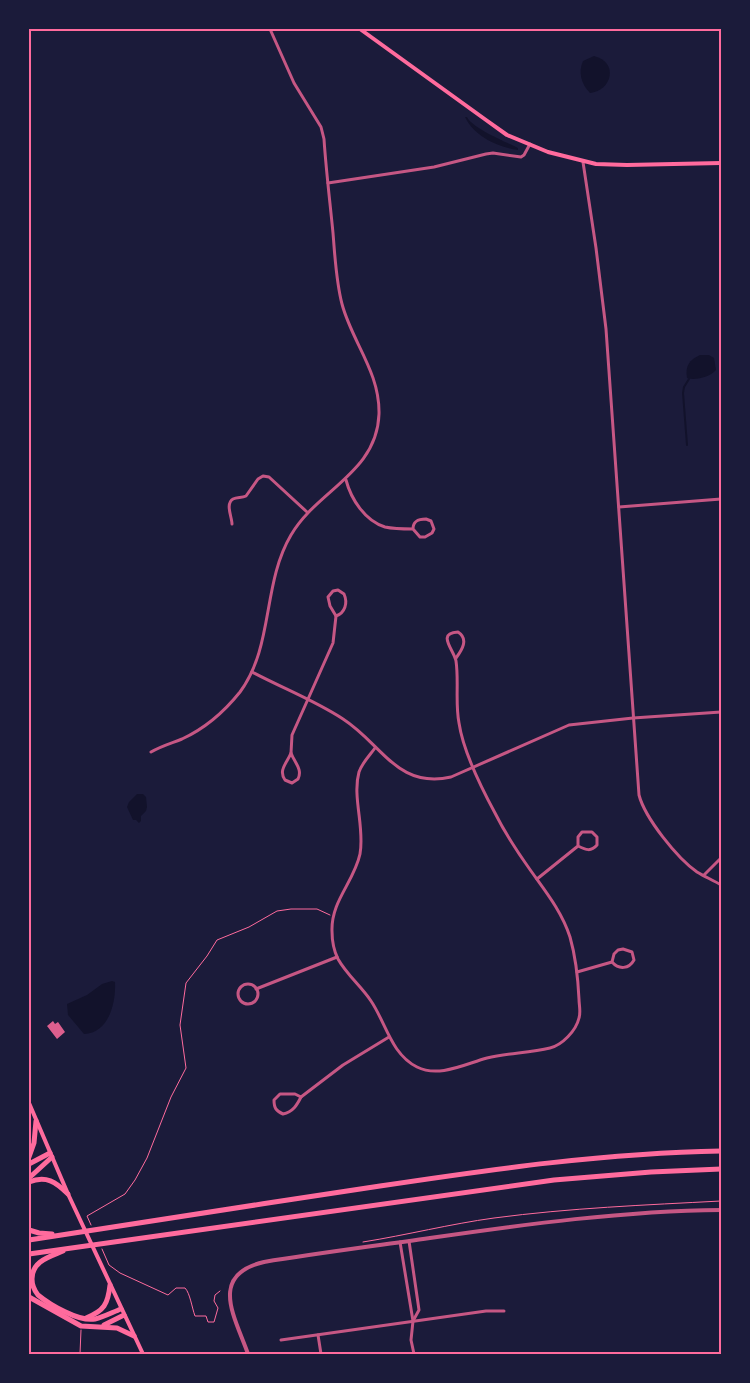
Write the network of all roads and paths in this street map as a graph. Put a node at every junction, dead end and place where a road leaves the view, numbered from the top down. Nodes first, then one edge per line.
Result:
1 (270, 29) edge
2 (360, 29) edge
3 (530, 144) junction
4 (583, 162) junction
5 (721, 163) edge
6 (328, 183) junction
7 (346, 480) junction
8 (721, 499) edge
9 (619, 507) junction
10 (307, 512) junction
11 (232, 524) dead end
12 (413, 530) junction
13 (336, 616) junction
14 (456, 658) junction
15 (252, 672) junction
16 (309, 699) junction
17 (721, 712) edge
18 (634, 718) junction
19 (375, 748) junction
20 (151, 752) dead end
21 (291, 753) junction
22 (474, 768) junction
23 (578, 846) junction
24 (721, 858) edge
25 (704, 875) junction
26 (537, 879) junction
27 (721, 885) edge
28 (333, 916) junction
29 (337, 957) junction
30 (612, 962) junction
31 (577, 972) junction
32 (256, 989) junction
33 (389, 1037) junction
34 (301, 1097) junction
35 (29, 1102) edge
36 (36, 1121) junction
37 (721, 1151) edge
38 (51, 1155) junction
39 (29, 1157) edge
40 (29, 1164) edge
41 (721, 1169) edge
42 (29, 1178) edge
43 (29, 1182) edge
44 (68, 1194) junction
45 (721, 1201) edge
46 (721, 1210) edge
47 (29, 1230) edge
48 (94, 1232) dead end
49 (67, 1234) junction
50 (29, 1240) edge
51 (409, 1241) junction
52 (363, 1242) dead end
53 (400, 1242) junction
54 (73, 1248) junction
55 (102, 1248) dead end
56 (29, 1254) edge
57 (110, 1285) junction
58 (220, 1291) dead end
59 (29, 1298) edge
60 (121, 1309) junction
61 (504, 1311) dead end
62 (124, 1315) junction
63 (84, 1319) junction
64 (413, 1321) junction
65 (81, 1326) junction
66 (98, 1327) junction
67 (318, 1335) junction
68 (134, 1336) junction
69 (281, 1340) dead end
70 (80, 1354) edge
71 (143, 1354) edge
72 (248, 1354) edge
73 (321, 1354) edge
74 (414, 1354) edge

1 - 6 street
2 - 3 main road
3 - 4 main road
3 - 6 street
4 - 5 main road
4 - 9 street
6 - 7 street
7 - 10 street
7 - 12 street
8 - 9 street
9 - 18 street
10 - 11 street
10 - 15 street
12 - 12 street
13 - 13 street
13 - 16 street
14 - 14 street
14 - 22 street
15 - 16 street
15 - 20 street
16 - 19 street
16 - 21 street
17 - 18 street
18 - 22 street
18 - 25 street
19 - 22 street
19 - 28 street
21 - 21 street
22 - 26 street
23 - 23 street
23 - 26 street
24 - 25 street
25 - 27 street
26 - 31 street
28 - 29 street
28 - 48 path
29 - 32 street
29 - 33 street
30 - 30 street
30 - 31 street
31 - 33 street
32 - 32 street
33 - 34 street
34 - 34 street
35 - 36 main road
36 - 38 main road
36 - 39 highway
37 - 49 highway
38 - 40 highway
38 - 42 highway
38 - 44 main road
41 - 54 highway
43 - 44 highway
44 - 57 main road
45 - 52 path
46 - 51 street
47 - 49 highway
49 - 50 highway
51 - 53 street
51 - 64 street
53 - 64 street
53 - 72 street
54 - 56 highway
54 - 63 highway
55 - 58 path
57 - 60 main road
57 - 63 highway
59 - 65 highway
60 - 62 main road
60 - 63 highway
61 - 64 street
62 - 66 highway
62 - 68 main road
64 - 67 street
64 - 74 street
65 - 66 highway
65 - 70 path
66 - 68 highway
67 - 69 street
67 - 73 street
68 - 71 main road

